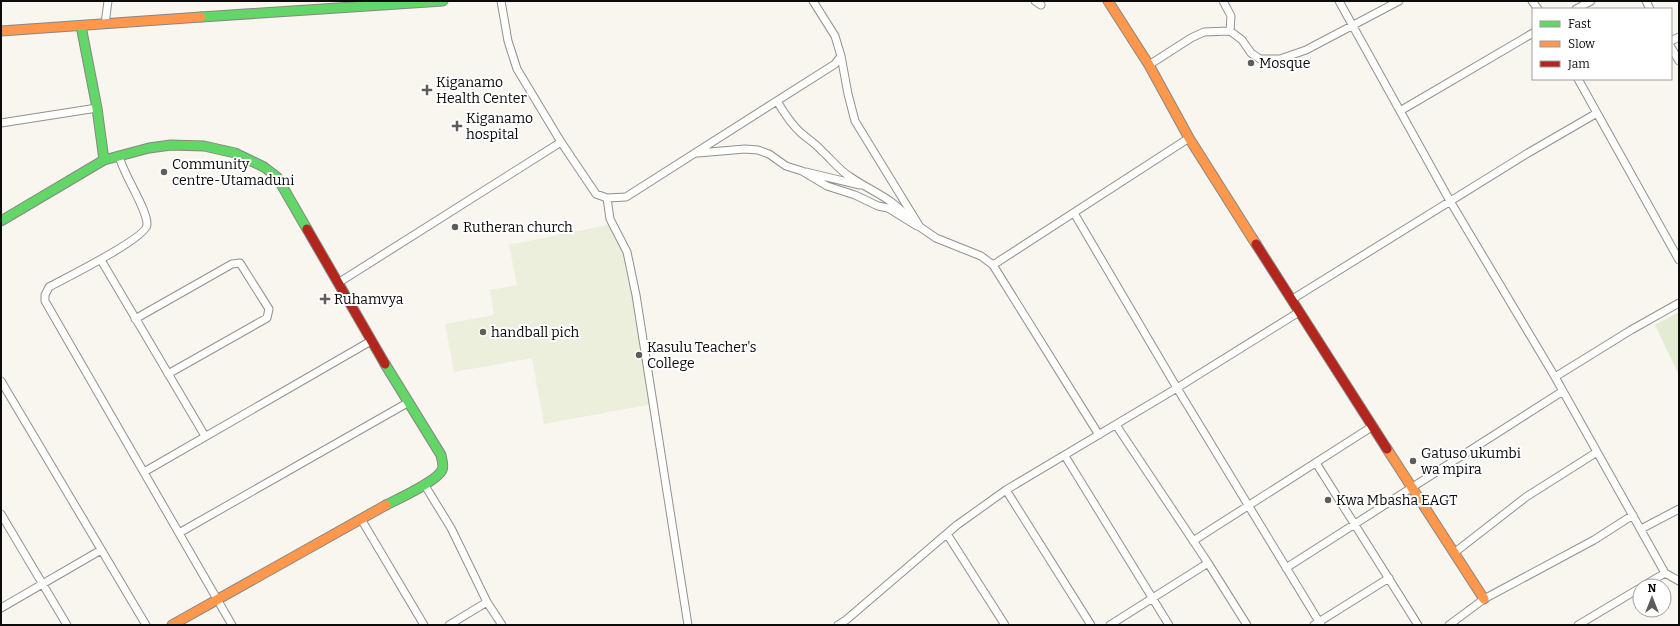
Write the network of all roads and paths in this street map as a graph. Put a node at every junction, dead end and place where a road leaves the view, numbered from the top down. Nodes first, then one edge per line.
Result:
1 (108, 1) edge
2 (442, 1) edge
3 (502, 1) edge
4 (813, 1) edge
5 (1108, 1) edge
6 (1223, 1) edge
7 (1339, 1) edge
8 (1399, 1) edge
9 (1591, 1) edge
10 (1578, 8) edge
11 (105, 24) junction
12 (81, 26) junction
13 (1353, 26) junction
14 (1, 31) edge
15 (1230, 32) junction
16 (1532, 34) edge
17 (1672, 49) edge
18 (841, 56) junction
19 (1679, 61) edge
20 (1149, 65) junction
21 (1579, 80) edge
22 (777, 101) junction
23 (97, 108) junction
24 (1400, 111) junction
25 (1597, 113) junction
26 (1, 123) edge
27 (1190, 138) junction
28 (561, 142) junction
29 (692, 155) junction
30 (119, 156) junction
31 (104, 160) junction
32 (802, 171) junction
33 (866, 186) junction
34 (607, 198) junction
35 (1450, 201) junction
36 (1074, 213) junction
37 (1, 221) edge
38 (912, 222) junction
39 (920, 227) junction
40 (101, 260) junction
41 (1679, 260) edge
42 (993, 265) junction
43 (338, 283) junction
44 (1291, 300) junction
45 (1679, 303) edge
46 (1299, 312) junction
47 (136, 319) junction
48 (371, 341) junction
49 (168, 374) junction
50 (1555, 377) junction
51 (1, 382) edge
52 (1177, 388) junction
53 (1563, 390) junction
54 (409, 402) junction
55 (1116, 425) junction
56 (1373, 426) junction
57 (1099, 435) junction
58 (205, 436) junction
59 (1597, 452) junction
60 (1065, 456) junction
61 (1316, 463) junction
62 (144, 472) junction
63 (424, 484) junction
64 (1412, 486) junction
65 (1006, 490) junction
66 (1249, 506) junction
67 (1679, 509) edge
68 (1, 514) edge
69 (1633, 515) junction
70 (361, 519) junction
71 (1355, 523) junction
72 (9, 528) junction
73 (1641, 529) junction
74 (1, 532) edge
75 (179, 534) junction
76 (947, 534) junction
77 (1193, 541) junction
78 (101, 550) junction
79 (1454, 553) junction
80 (1208, 563) junction
81 (1286, 568) junction
82 (1665, 572) junction
83 (1389, 578) junction
84 (1656, 578) edge
85 (1679, 581) edge
86 (42, 584) junction
87 (1632, 593) edge
88 (1152, 598) junction
89 (217, 599) junction
90 (1484, 599) junction
91 (487, 602) junction
92 (1, 608) edge
93 (1318, 624) edge
94 (67, 625) edge
95 (146, 625) edge
96 (172, 625) edge
97 (232, 625) edge
98 (424, 625) edge
99 (449, 625) edge
100 (502, 625) edge
101 (688, 625) edge
102 (838, 625) edge
103 (1005, 625) edge
104 (1091, 625) edge
105 (1110, 625) edge
106 (1169, 625) edge
107 (1247, 625) edge
108 (1418, 625) edge
109 (1449, 625) edge
110 (1578, 625) edge

1 - 11 street
2 - 11 main road
3 - 28 street
4 - 18 street
5 - 20 main road
6 - 15 street
7 - 13 street
8 - 13 street
9 - 10 street
11 - 12 main road
12 - 14 main road
12 - 23 main road
13 - 15 street
13 - 24 street
15 - 20 street
16 - 24 street
17 - 19 street
18 - 22 street
18 - 39 street
20 - 27 main road
21 - 25 street
22 - 29 street
22 - 33 street
23 - 26 street
23 - 31 main road
24 - 35 street
25 - 35 street
25 - 41 street
27 - 36 street
27 - 44 main road
28 - 34 street
28 - 43 street
29 - 32 street
29 - 34 street
30 - 31 main road
30 - 40 street
30 - 43 main road
31 - 37 main road
32 - 33 street
32 - 38 street
33 - 38 street
34 - 101 street
35 - 44 street
35 - 50 street
36 - 42 street
36 - 52 street
38 - 39 street
39 - 42 street
40 - 47 street
40 - 62 street
42 - 57 street
43 - 48 main road
44 - 46 main road
45 - 50 street
46 - 52 street
46 - 56 main road
47 - 49 street
47 - 49 street
48 - 54 main road
48 - 58 street
49 - 58 street
50 - 53 street
51 - 78 street
52 - 55 street
52 - 66 street
53 - 59 street
53 - 64 street
54 - 63 main road
54 - 75 street
55 - 57 street
55 - 77 street
56 - 61 street
56 - 64 main road
57 - 60 street
58 - 62 street
59 - 69 street
59 - 79 street
60 - 65 street
60 - 88 street
61 - 66 street
61 - 71 street
62 - 75 street
63 - 70 main road
63 - 91 street
64 - 71 street
64 - 79 main road
65 - 76 street
65 - 104 street
66 - 77 street
66 - 81 street
67 - 73 street
68 - 72 street
69 - 73 street
69 - 90 street
70 - 89 main road
70 - 98 street
71 - 81 street
71 - 83 street
72 - 74 street
72 - 86 street
73 - 82 street
75 - 89 street
76 - 102 street
76 - 103 street
77 - 80 street
78 - 86 street
78 - 95 street
79 - 90 main road
80 - 88 street
80 - 107 street
81 - 93 street
82 - 84 street
82 - 85 street
83 - 93 street
83 - 108 street
86 - 92 street
86 - 94 street
87 - 110 street
88 - 105 street
88 - 106 street
89 - 96 main road
89 - 97 street
90 - 109 street
91 - 99 street
91 - 100 street

